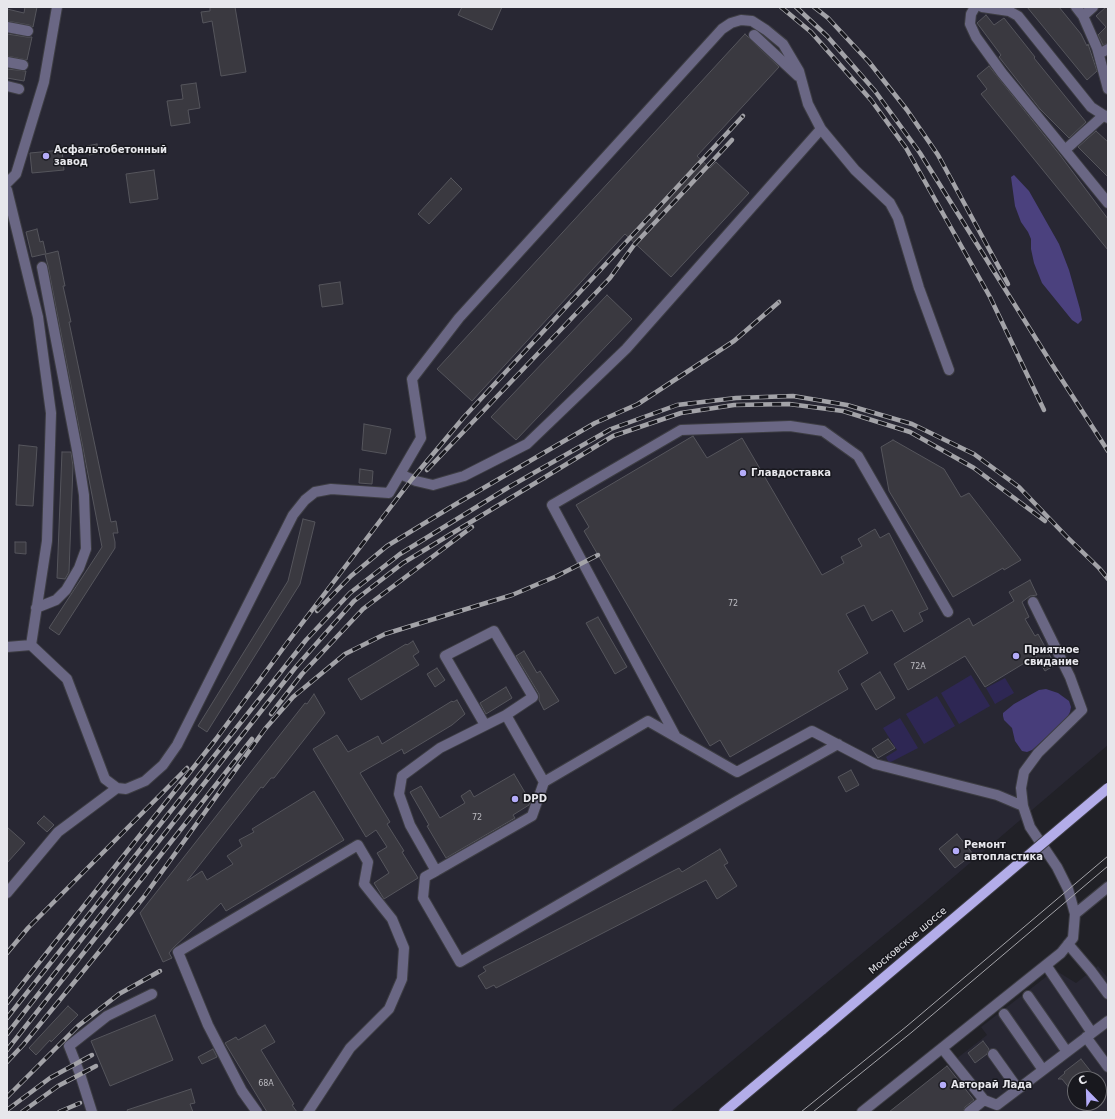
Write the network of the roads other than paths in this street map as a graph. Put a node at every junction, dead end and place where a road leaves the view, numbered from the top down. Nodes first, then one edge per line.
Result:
1 (57, 7) edge
2 (975, 7) edge
3 (982, 7) edge
4 (1076, 7) edge
5 (1093, 7) edge
6 (1083, 16) junction
7 (7, 27) edge
8 (28, 31) dead end
9 (754, 35) dead end
10 (1104, 52) edge
11 (7, 62) edge
12 (23, 65) dead end
13 (801, 79) junction
14 (7, 86) edge
15 (19, 89) dead end
16 (1108, 89) edge
17 (1106, 116) edge
18 (821, 129) junction
19 (1065, 150) junction
20 (7, 182) edge
21 (7, 190) edge
22 (1108, 202) edge
23 (42, 267) dead end
24 (949, 370) dead end
25 (400, 474) junction
26 (1033, 602) dead end
27 (36, 608) junction
28 (948, 612) dead end
29 (31, 645) junction
30 (7, 647) edge
31 (506, 715) junction
32 (486, 725) junction
33 (676, 737) junction
34 (838, 744) junction
35 (544, 782) junction
36 (117, 788) junction
37 (1108, 788) edge
38 (1023, 806) junction
39 (436, 871) junction
40 (1108, 887) edge
41 (7, 893) edge
42 (1075, 914) junction
43 (1068, 944) junction
44 (1046, 964) junction
45 (152, 994) dead end
46 (1108, 994) edge
47 (1028, 996) dead end
48 (1004, 1014) dead end
49 (1108, 1021) edge
50 (1089, 1035) junction
51 (942, 1048) junction
52 (1067, 1052) junction
53 (994, 1054) dead end
54 (1108, 1067) edge
55 (1043, 1070) junction
56 (1018, 1089) junction
57 (984, 1100) junction
58 (92, 1112) edge
59 (257, 1112) edge
60 (308, 1112) edge
61 (724, 1112) edge
62 (862, 1112) edge
63 (969, 1112) edge

1 - 20 lane
2 - 19 lane
3 - 17 lane
4 - 6 lane
5 - 6 lane
6 - 10 lane
7 - 8 lane
9 - 13 lane
10 - 16 lane
11 - 12 lane
13 - 18 lane
13 - 25 lane
14 - 15 lane
17 - 19 lane
18 - 24 lane
18 - 25 lane
19 - 22 lane
21 - 27 lane
23 - 27 lane
25 - 36 lane
26 - 38 lane
27 - 29 lane
28 - 33 lane
29 - 30 lane
29 - 36 lane
31 - 32 lane
31 - 32 lane
31 - 35 lane
32 - 39 lane
33 - 34 lane
33 - 35 lane
34 - 38 lane
34 - 39 lane
35 - 39 lane
36 - 41 lane
37 - 61 main road, Московское шоссе, bridge
38 - 42 lane
40 - 42 lane
42 - 43 lane
43 - 44 lane
43 - 46 lane
44 - 50 lane
44 - 51 lane
45 - 58 lane
47 - 52 lane
48 - 55 lane
49 - 50 lane
50 - 52 lane
50 - 54 lane
51 - 57 lane
51 - 62 lane
52 - 55 lane
53 - 56 lane
55 - 56 lane
56 - 57 lane
57 - 63 lane
59 - 60 lane

